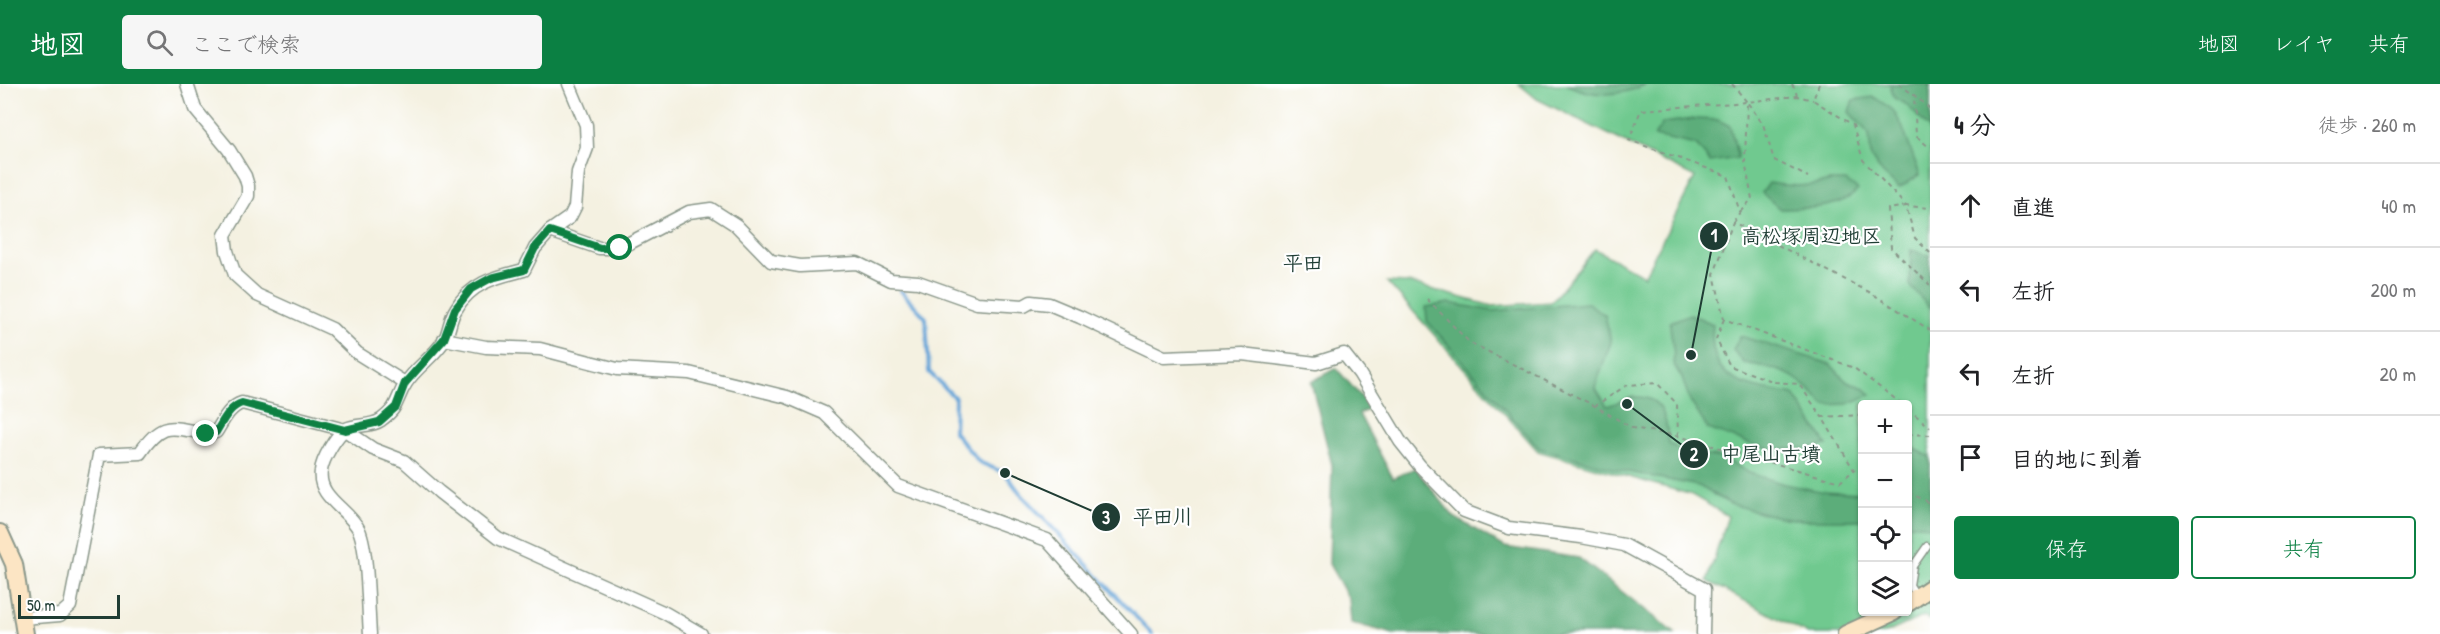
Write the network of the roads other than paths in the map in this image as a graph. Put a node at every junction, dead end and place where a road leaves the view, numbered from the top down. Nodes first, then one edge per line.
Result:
1 (187, 84) edge
2 (569, 84) edge
3 (550, 231) junction
4 (444, 339) junction
5 (405, 383) junction
6 (345, 430) junction
7 (0, 533) edge
8 (1927, 546) dead end
9 (1918, 596) edge
10 (1885, 616) edge
11 (24, 626) edge
12 (370, 634) edge
13 (701, 634) edge
14 (1131, 634) edge
15 (1703, 634) edge
16 (1846, 634) edge

1 - 5 street
2 - 3 street
3 - 4 street
3 - 15 street
4 - 5 street
4 - 14 street
5 - 6 street
6 - 11 street
6 - 12 street
6 - 13 street
7 - 11 street
8 - 9 lane
10 - 16 street

